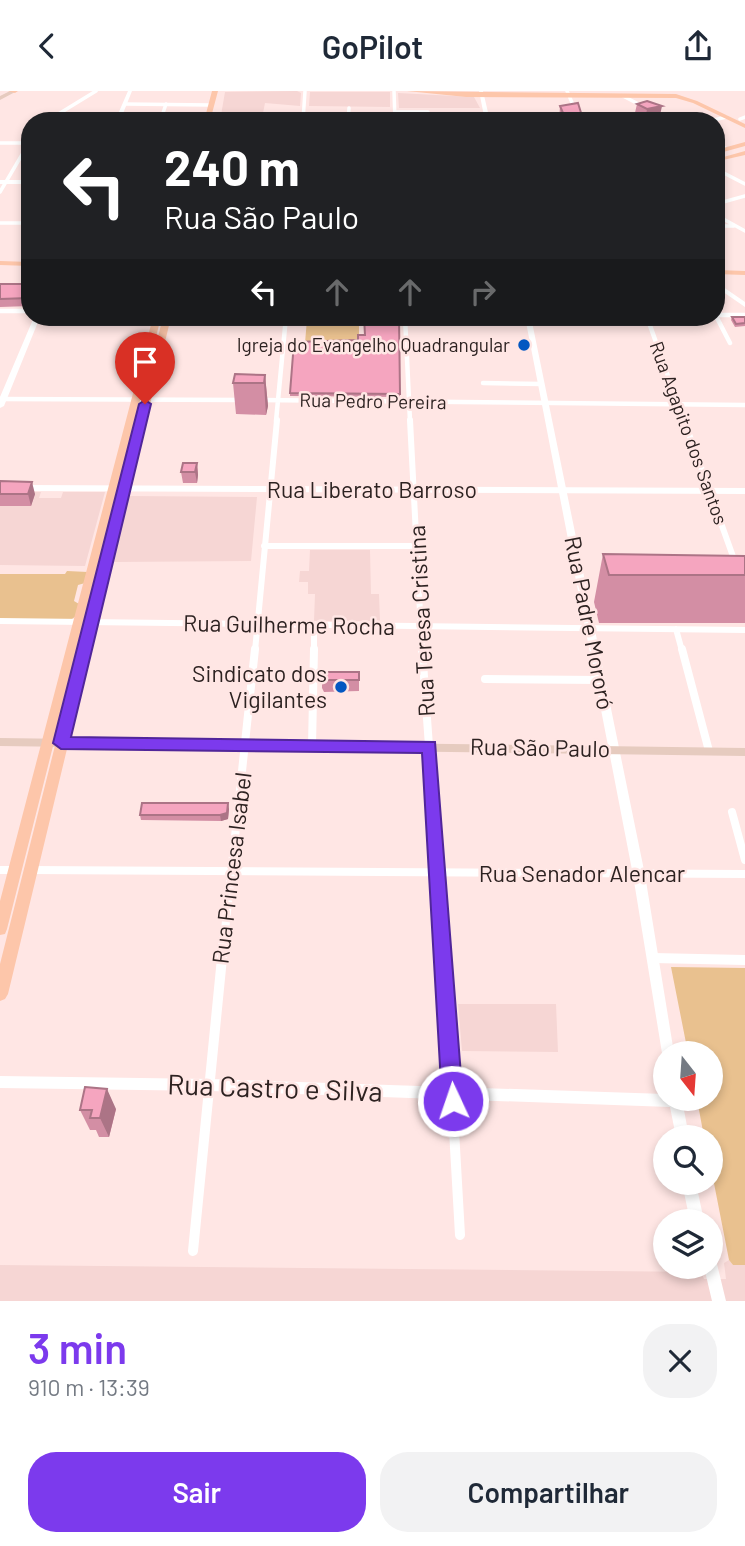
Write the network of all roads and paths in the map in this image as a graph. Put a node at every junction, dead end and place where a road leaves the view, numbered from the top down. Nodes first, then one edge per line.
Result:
1 (13, 91) edge
2 (96, 91) edge
3 (130, 91) edge
4 (218, 91) edge
5 (305, 91) edge
6 (394, 91) edge
7 (411, 91) edge
8 (452, 91) edge
9 (481, 92) edge
10 (568, 93) edge
11 (680, 94) edge
12 (623, 96) junction
13 (0, 98) edge
14 (125, 104) junction
15 (166, 104) junction
16 (211, 105) junction
17 (349, 108) dead end
18 (62, 112) edge
19 (121, 112) edge
20 (163, 112) edge
21 (209, 112) edge
22 (215, 112) edge
23 (304, 112) edge
24 (349, 112) edge
25 (395, 112) joint
26 (428, 112) dead end
27 (486, 112) edge
28 (576, 112) edge
29 (654, 112) edge
30 (716, 112) edge
31 (726, 117) edge
32 (743, 119) edge
33 (745, 126) edge
34 (0, 143) edge
35 (21, 143) edge
36 (745, 144) edge
37 (727, 149) edge
38 (745, 153) edge
39 (21, 155) edge
40 (725, 158) edge
41 (725, 174) edge
42 (3, 182) edge
43 (21, 182) edge
44 (745, 184) edge
45 (0, 192) edge
46 (745, 196) edge
47 (725, 202) edge
48 (725, 220) edge
49 (0, 223) edge
50 (21, 223) edge
51 (725, 226) edge
52 (736, 226) junction
53 (745, 229) edge
54 (0, 265) edge
55 (21, 265) edge
56 (725, 271) edge
57 (745, 271) edge
58 (725, 287) edge
59 (725, 289) edge
60 (745, 299) edge
61 (745, 305) edge
62 (0, 311) edge
63 (21, 311) edge
64 (725, 315) edge
65 (745, 315) edge
66 (33, 326) edge
67 (155, 326) edge
68 (164, 326) edge
69 (285, 326) edge
70 (406, 326) edge
71 (530, 326) edge
72 (650, 326) edge
73 (722, 326) edge
74 (730, 343) dead end
75 (483, 383) dead end
76 (542, 384) junction
77 (141, 399) junction
78 (279, 400) junction
79 (1, 401) edge
80 (410, 402) junction
81 (546, 403) junction
82 (679, 405) junction
83 (745, 405) edge
84 (13, 488) edge
85 (119, 489) junction
86 (414, 490) junction
87 (271, 491) junction
88 (563, 491) junction
89 (709, 491) junction
90 (745, 491) edge
91 (264, 546) junction
92 (417, 546) junction
93 (738, 570) edge
94 (0, 621) edge
95 (85, 622) junction
96 (258, 624) junction
97 (314, 625) junction
98 (421, 627) junction
99 (590, 628) junction
100 (676, 629) junction
101 (745, 630) edge
102 (485, 680) dead end
103 (600, 680) junction
104 (0, 742) edge
105 (55, 743) junction
106 (246, 745) junction
107 (312, 745) junction
108 (429, 747) junction
109 (614, 750) junction
110 (709, 751) junction
111 (745, 752) edge
112 (732, 812) dead end
113 (745, 860) edge
114 (0, 870) edge
115 (23, 870) junction
116 (233, 871) junction
117 (439, 873) junction
118 (745, 874) edge
119 (639, 875) junction
120 (0, 929) edge
121 (653, 958) junction
122 (745, 960) edge
123 (0, 993) edge
124 (666, 1041) edge
125 (0, 1082) edge
126 (211, 1085) junction
127 (452, 1093) junction
128 (653, 1099) edge
129 (460, 1235) dead end
130 (193, 1251) dead end
131 (714, 1279) edge
132 (719, 1301) edge

1 - 13 main road
2 - 18 street
3 - 14 street
4 - 16 main road
4 - 22 main road
5 - 23 street
6 - 25 street
7 - 9 main road
8 - 9 main road
9 - 10 main road
9 - 27 street
10 - 11 main road
10 - 12 main road
10 - 28 street
11 - 12 main road
11 - 30 main road
11 - 32 main road
12 - 29 street
14 - 15 street
14 - 19 street
15 - 16 street
15 - 20 street
16 - 21 main road
17 - 24 street
25 - 26 street
31 - 33 main road
34 - 35 street
36 - 37 main road
38 - 40 main road
39 - 42 street
41 - 44 street
42 - 43 street
42 - 45 street
46 - 47 street
48 - 52 street
49 - 50 street
51 - 52 street
52 - 53 street
54 - 55 main road
56 - 57 main road
58 - 60 street
59 - 61 street
62 - 63 street
64 - 65 street
66 - 79 street
67 - 77 main road
68 - 77 main road
69 - 78 street, Rua Princesa Isabel
70 - 80 street, Rua Teresa Cristina
71 - 76 street, Rua Padre Mororó
72 - 82 street, Rua Agapito dos Santos
73 - 74 street
75 - 76 street
76 - 81 street, Rua Padre Mororó
77 - 78 street, Rua Pedro Pereira
77 - 79 street, Rua Pedro Pereira
77 - 85 main road
78 - 80 street, Rua Pedro Pereira
78 - 87 street, Rua Princesa Isabel
80 - 81 street, Rua Pedro Pereira
80 - 86 street, Rua Teresa Cristina
81 - 82 street, Rua Pedro Pereira
81 - 88 street, Rua Padre Mororó
82 - 83 street, Rua Pedro Pereira
82 - 89 street, Rua Agapito dos Santos
84 - 85 street, Rua Liberato Barroso
85 - 87 street, Rua Liberato Barroso
85 - 95 main road
86 - 87 street, Rua Liberato Barroso
86 - 88 street, Rua Liberato Barroso
86 - 92 street, Rua Teresa Cristina
87 - 91 street, Rua Princesa Isabel
88 - 89 street, Rua Liberato Barroso
88 - 99 street, Rua Padre Mororó
89 - 90 street, Rua Liberato Barroso
89 - 93 street, Rua Agapito dos Santos
91 - 92 street
91 - 96 street, Rua Princesa Isabel
92 - 98 street, Rua Teresa Cristina
94 - 95 street, Rua Guilherme Rocha
95 - 96 street, Rua Guilherme Rocha
95 - 105 main road
96 - 97 street, Rua Guilherme Rocha
96 - 106 street, Rua Princesa Isabel
97 - 98 street, Rua Guilherme Rocha
97 - 107 street
98 - 99 street, Rua Guilherme Rocha
98 - 108 street, Rua Teresa Cristina
99 - 100 street, Rua Guilherme Rocha
99 - 103 street, Rua Padre Mororó
100 - 101 street, Rua Guilherme Rocha
100 - 110 street
102 - 103 street
103 - 109 street, Rua Padre Mororó
104 - 105 main road, Rua São Paulo
105 - 106 main road, Rua São Paulo
105 - 115 main road
106 - 107 main road, Rua São Paulo
106 - 116 street, Rua Princesa Isabel
107 - 108 main road, Rua São Paulo
108 - 109 main road, Rua São Paulo
108 - 117 street, Rua Teresa Cristina
109 - 110 main road, Rua São Paulo
109 - 119 street, Rua Padre Mororó
110 - 111 main road, Rua São Paulo
112 - 113 street
114 - 115 street, Rua Senador Alencar
115 - 116 street, Rua Senador Alencar
115 - 120 main road
115 - 123 main road
116 - 117 street, Rua Senador Alencar
116 - 126 street, Rua Princesa Isabel
117 - 119 street, Rua Senador Alencar
117 - 127 street, Rua Teresa Cristina
118 - 119 street, Rua Senador Alencar
119 - 121 street, Rua Padre Mororó
121 - 122 street
121 - 124 street, Rua Padre Mororó
125 - 126 street, Rua Castro e Silva
126 - 127 street, Rua Castro e Silva
126 - 130 street, Rua Princesa Isabel
127 - 128 street, Rua Castro e Silva
127 - 129 street, Rua Teresa Cristina
131 - 132 street

